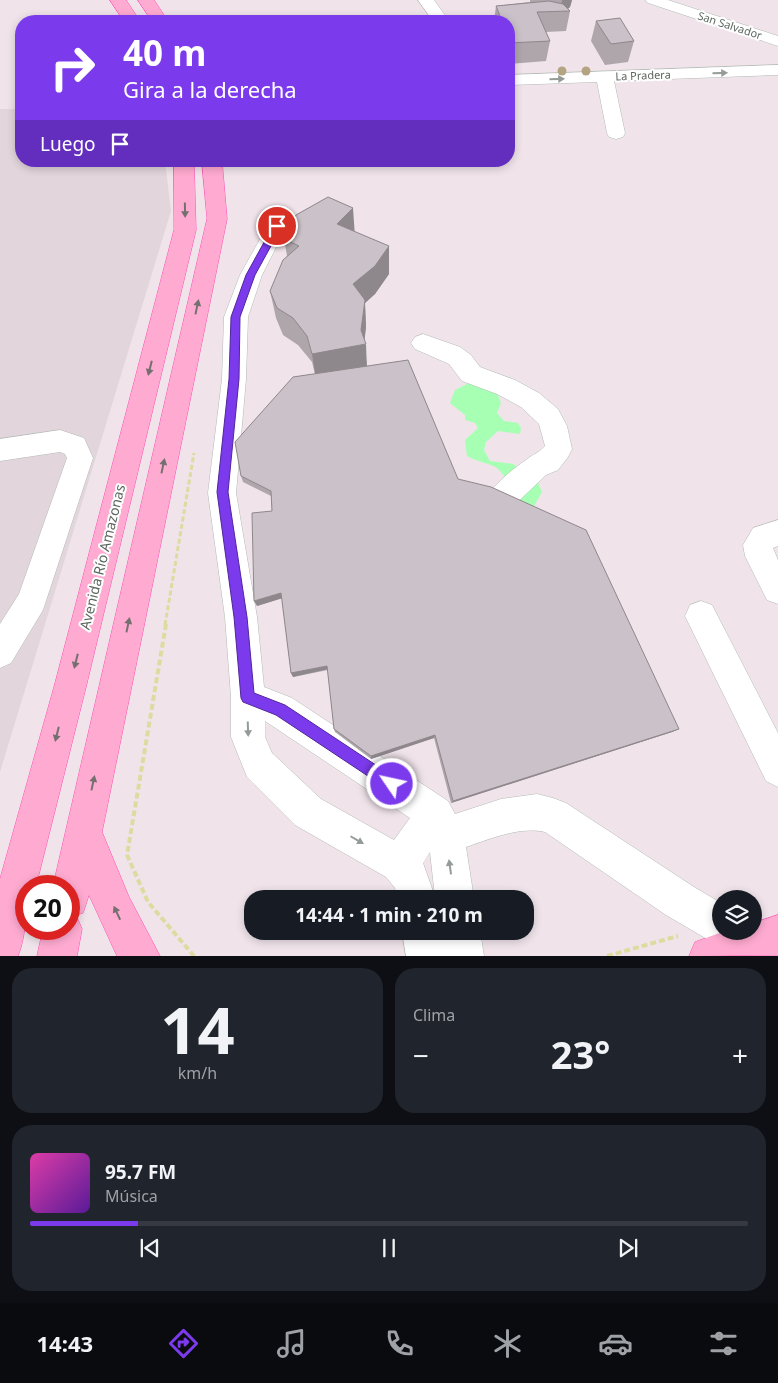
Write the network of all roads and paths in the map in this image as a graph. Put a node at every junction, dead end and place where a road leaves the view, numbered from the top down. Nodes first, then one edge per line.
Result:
1 (118, 0) edge
2 (146, 0) edge
3 (426, 0) edge
4 (653, 0) edge
5 (128, 15) edge
6 (156, 15) edge
7 (437, 15) edge
8 (778, 41) edge
9 (778, 70) edge
10 (604, 77) junction
11 (515, 80) edge
12 (616, 133) dead end
13 (184, 167) edge
14 (213, 167) edge
15 (277, 226) dead end
16 (423, 342) dead end
17 (196, 443) dead end
18 (0, 450) edge
19 (495, 505) edge
20 (778, 533) edge
21 (778, 590) edge
22 (701, 616) dead end
23 (0, 652) edge
24 (248, 698) junction
25 (778, 769) edge
26 (440, 824) junction
27 (34, 826) junction
28 (83, 831) junction
29 (399, 864) junction
30 (74, 875) edge
31 (0, 877) edge
32 (414, 890) edge
33 (453, 890) edge
34 (712, 922) edge
35 (60, 940) edge
36 (423, 940) edge
37 (461, 940) edge
38 (712, 940) edge
39 (0, 950) edge
40 (57, 956) edge
41 (140, 956) edge
42 (194, 956) edge
43 (426, 956) edge
44 (464, 956) edge
45 (607, 956) edge

1 - 5 main road
2 - 6 main road
3 - 7 street
4 - 8 street, San Salvador
10 -> 9 street, La Pradera
11 -> 10 street, La Pradera
10 - 12 street
13 -> 27 main road, Avenida Río Amazonas
28 -> 14 main road
15 - 24 street
16 - 19 street
17 - 42 path
18 - 23 street
20 - 21 street
22 - 25 street
24 - 26 street
24 -> 29 street
26 - 29 street
33 -> 26 street
26 - 34 street
27 - 31 main road
27 - 39 main road, Avenida Río Amazonas
28 - 30 main road
41 -> 28 main road
29 - 32 street
35 - 40 main road
36 - 43 street
37 - 44 street
38 - 45 path

